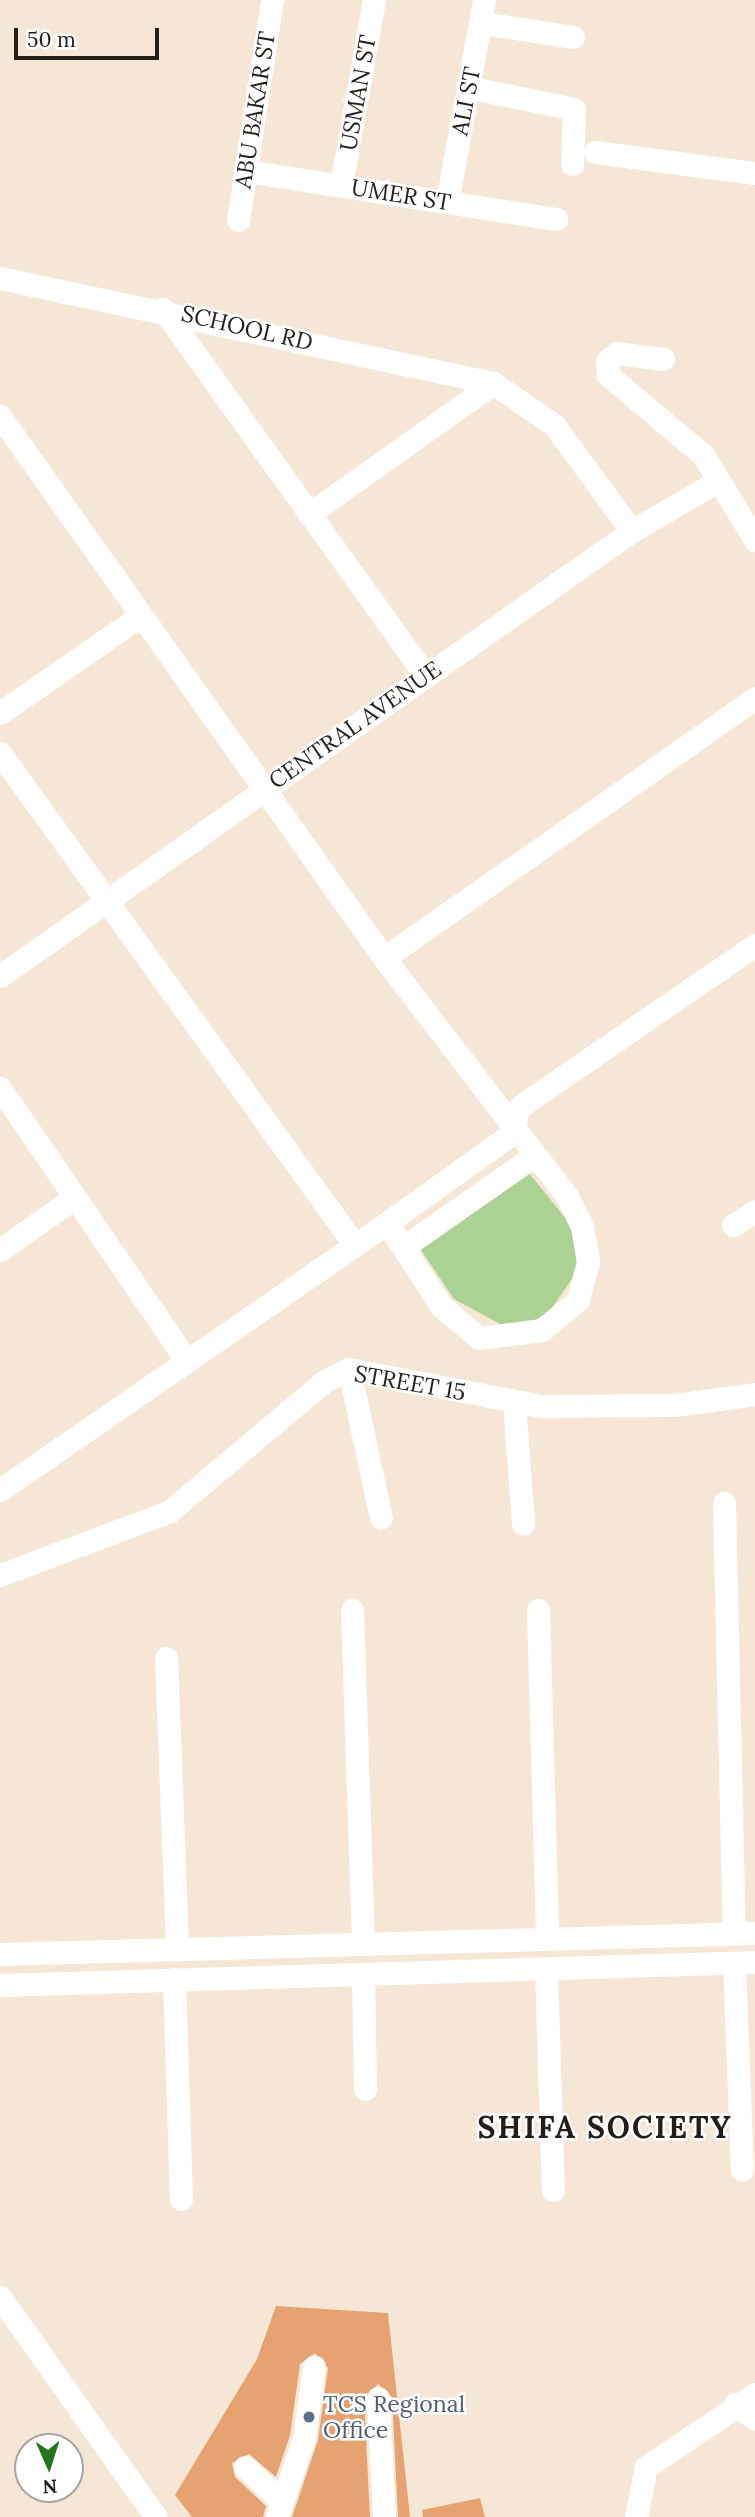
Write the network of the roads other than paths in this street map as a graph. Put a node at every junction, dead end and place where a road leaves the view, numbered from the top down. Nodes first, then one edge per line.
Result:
1 (272, 0) edge
2 (374, 0) edge
3 (483, 11) edge
4 (573, 37) dead end
5 (467, 87) junction
6 (595, 152) dead end
7 (572, 164) dead end
8 (246, 172) junction
9 (755, 173) edge
10 (341, 185) junction
11 (447, 202) junction
12 (556, 219) dead end
13 (238, 220) dead end
14 (0, 278) edge
15 (163, 309) junction
16 (663, 359) dead end
17 (493, 383) junction
18 (0, 416) edge
19 (714, 482) junction
20 (309, 514) junction
21 (632, 531) junction
22 (755, 540) edge
23 (140, 617) junction
24 (426, 676) junction
25 (755, 698) edge
26 (0, 713) edge
27 (0, 754) edge
28 (268, 786) junction
29 (106, 901) junction
30 (753, 952) edge
31 (384, 958) junction
32 (0, 976) edge
33 (0, 1088) edge
34 (514, 1132) junction
35 (534, 1156) junction
36 (74, 1198) junction
37 (755, 1211) edge
38 (387, 1223) junction
39 (733, 1225) dead end
40 (354, 1244) junction
41 (405, 1246) junction
42 (0, 1250) edge
43 (186, 1360) junction
44 (349, 1369) junction
45 (755, 1394) edge
46 (514, 1403) junction
47 (0, 1490) edge
48 (724, 1503) dead end
49 (381, 1518) dead end
50 (523, 1524) dead end
51 (0, 1575) edge
52 (352, 1610) dead end
53 (538, 1610) dead end
54 (166, 1658) dead end
55 (744, 1934) edge
56 (547, 1939) junction
57 (363, 1944) junction
58 (177, 1950) junction
59 (0, 1954) edge
60 (744, 1963) edge
61 (546, 1969) junction
62 (363, 1974) junction
63 (174, 1979) junction
64 (0, 1984) edge
65 (365, 2090) dead end
66 (741, 2170) dead end
67 (553, 2190) dead end
68 (181, 2199) dead end
69 (0, 2297) edge
70 (313, 2367) dead end
71 (378, 2398) dead end
72 (745, 2399) edge
73 (755, 2419) edge
74 (245, 2467) dead end
75 (279, 2509) edge
76 (156, 2517) edge
77 (384, 2517) edge
78 (636, 2517) edge

1 - 8 street, ABU BAKAR ST
2 - 10 street, USMAN ST
3 - 4 street
3 - 5 street, ALI ST
5 - 7 street
5 - 11 street, ALI ST
6 - 9 street
8 - 10 street, UMER ST
8 - 13 street, ABU BAKAR ST
10 - 11 street, UMER ST
11 - 12 street, UMER ST
14 - 15 street, SCHOOL RD
15 - 17 street, SCHOOL RD
15 - 20 street
16 - 19 street
17 - 20 street
17 - 21 street
18 - 23 street
19 - 21 street, CENTRAL AVENUE
19 - 22 street
20 - 24 street
21 - 24 street, CENTRAL AVENUE
23 - 26 street
23 - 28 street
24 - 28 street, CENTRAL AVENUE
25 - 31 street
27 - 29 street
28 - 29 street, CENTRAL AVENUE
28 - 31 street
29 - 32 street, CENTRAL AVENUE
29 - 40 street
30 - 34 street
31 - 34 street
33 - 36 street
34 - 35 street
34 - 38 street
35 - 41 street
35 - 41 street
36 - 42 street
36 - 43 street
37 - 39 street
38 - 40 street
38 - 41 street
40 - 43 street
43 - 47 street
44 - 46 street, STREET 15
44 - 49 street
44 - 51 street, STREET 15
45 - 46 street, STREET 15
46 - 50 street
48 - 55 street
52 - 57 street
53 - 56 street
54 - 58 street
55 - 56 street
56 - 57 street
57 - 58 street
58 - 59 street
60 - 61 street
60 - 66 street
61 - 62 street
61 - 67 street
62 - 63 street
62 - 65 street
63 - 64 street
63 - 68 street
69 - 76 street
70 - 75 street
71 - 77 street
72 - 73 street
72 - 78 street
74 - 75 street

